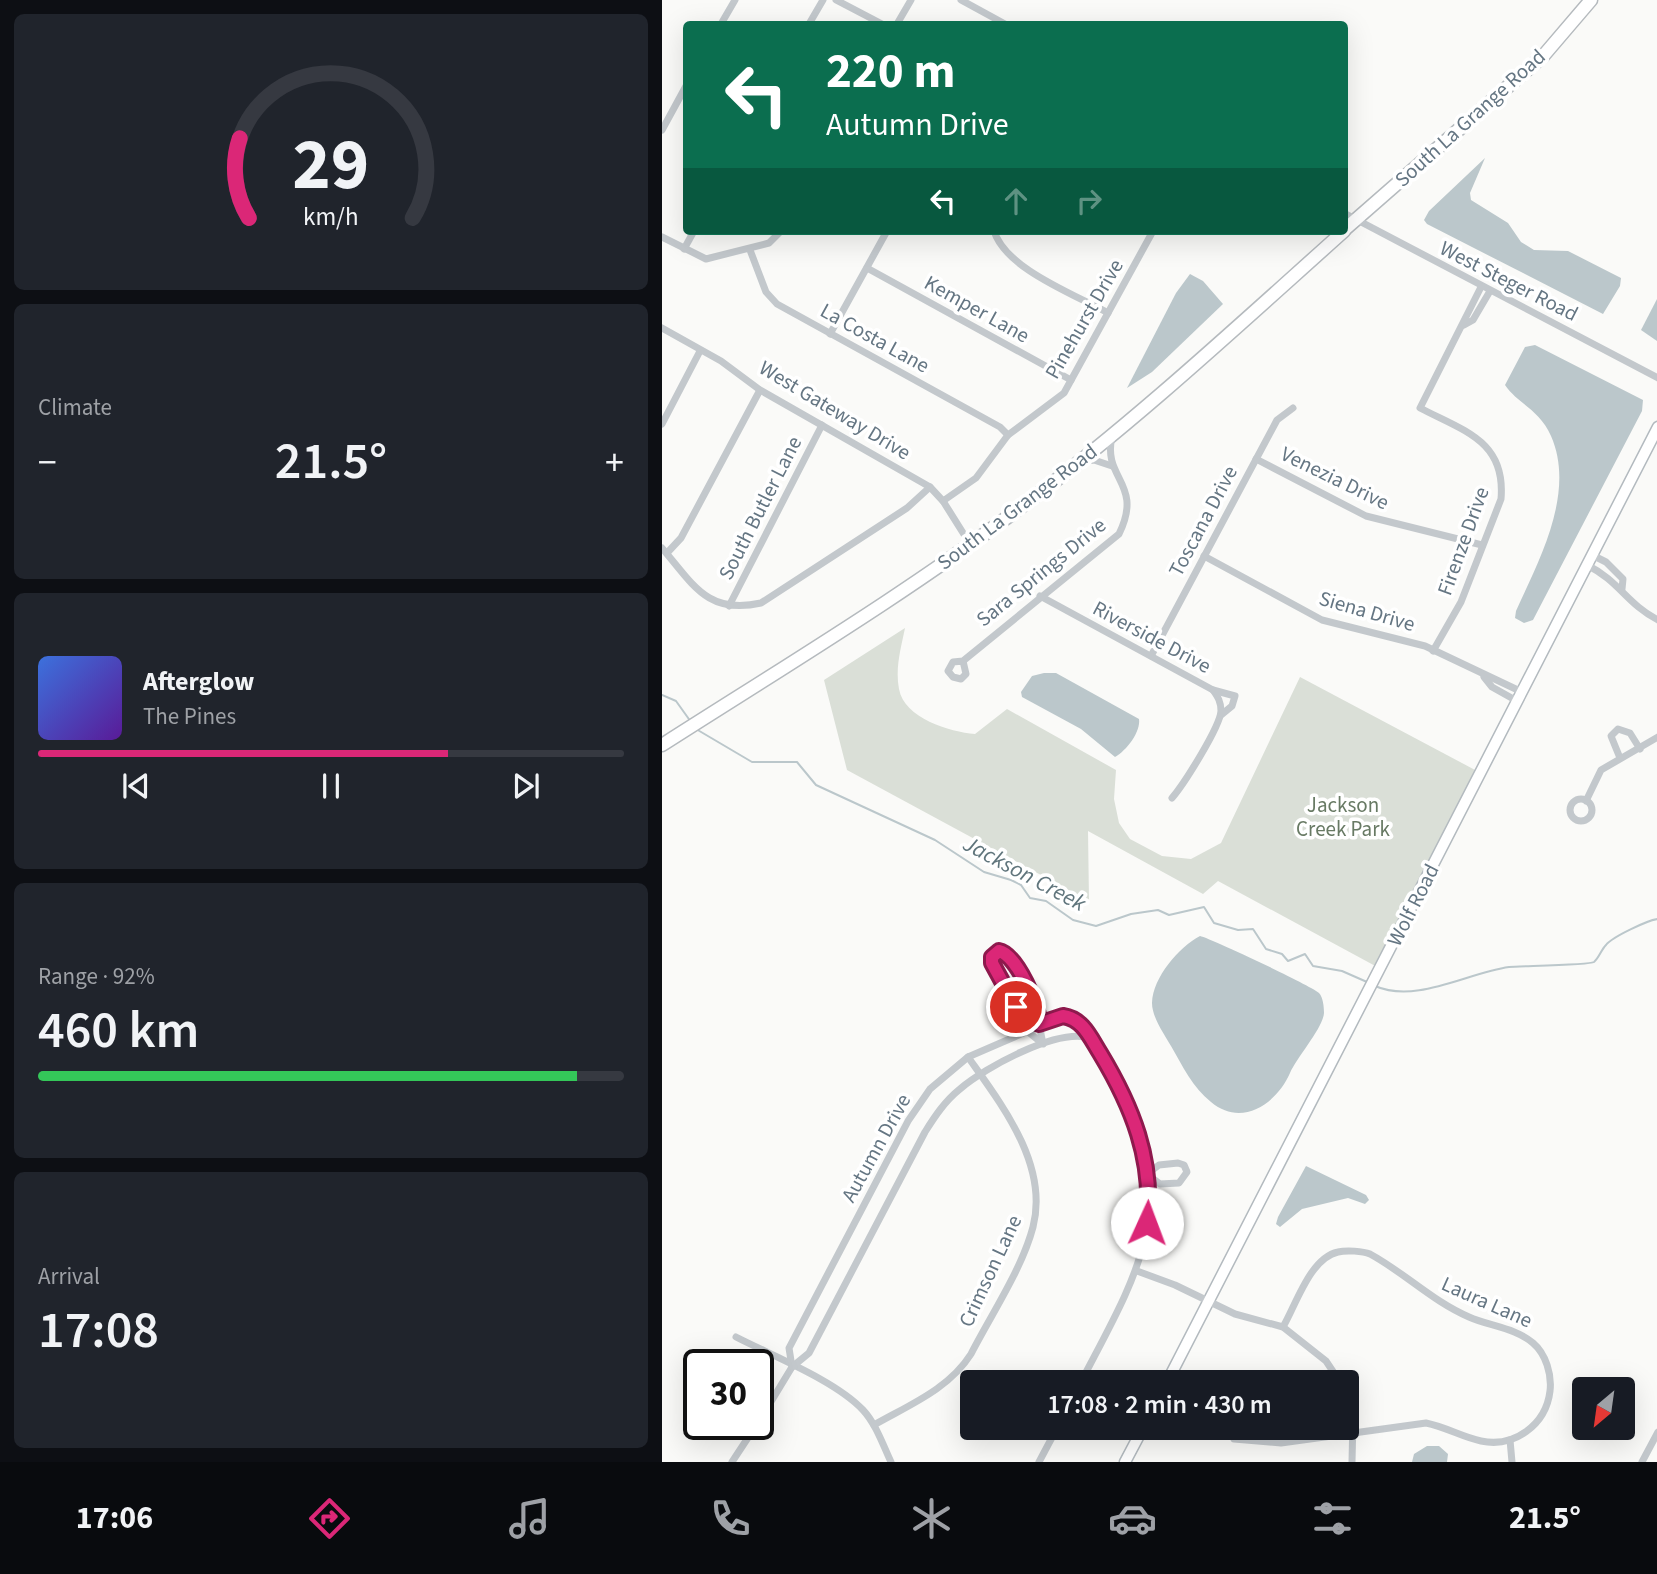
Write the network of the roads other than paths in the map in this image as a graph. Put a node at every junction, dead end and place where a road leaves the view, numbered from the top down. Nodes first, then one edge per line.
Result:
1 (735, 0) edge
2 (823, 0) edge
3 (836, 0) edge
4 (911, 0) edge
5 (961, 0) edge
6 (1591, 0) edge
7 (723, 21) edge
8 (811, 21) edge
9 (876, 21) edge
10 (899, 21) edge
11 (1000, 21) edge
12 (683, 92) edge
13 (662, 130) edge
14 (1350, 217) edge
15 (692, 235) edge
16 (777, 235) edge
17 (885, 235) edge
18 (996, 235) edge
19 (1151, 235) edge
20 (1339, 235) edge
21 (662, 237) edge
22 (684, 249) junction
23 (750, 250) junction
24 (867, 268) junction
25 (1481, 287) junction
26 (1490, 291) junction
27 (1108, 313) junction
28 (1464, 325) junction
29 (662, 328) edge
30 (830, 334) junction
31 (700, 351) junction
32 (1658, 378) edge
33 (1071, 380) junction
34 (760, 390) junction
35 (1293, 408) dead end
36 (662, 424) edge
37 (822, 425) junction
38 (1658, 427) edge
39 (1113, 433) junction
40 (1008, 435) junction
41 (1256, 459) junction
42 (1078, 462) junction
43 (1112, 466) junction
44 (930, 487) junction
45 (943, 501) junction
46 (970, 544) junction
47 (1482, 545) junction
48 (664, 550) edge
49 (1204, 556) junction
50 (1590, 560) junction
51 (1040, 596) junction
52 (729, 606) junction
53 (1658, 620) edge
54 (1433, 651) junction
55 (1151, 656) junction
56 (963, 661) dead end
57 (1213, 690) junction
58 (1520, 697) junction
59 (1221, 715) junction
60 (1658, 737) edge
61 (662, 745) edge
62 (1640, 749) junction
63 (1620, 758) junction
64 (1172, 798) dead end
65 (1586, 801) dead end
66 (1039, 1024) junction
67 (1026, 1030) junction
68 (1090, 1038) junction
69 (1043, 1044) junction
70 (968, 1057) junction
71 (980, 1074) junction
72 (1147, 1174) junction
73 (1137, 1271) junction
74 (1210, 1301) junction
75 (1283, 1327) junction
76 (736, 1337) dead end
77 (792, 1367) junction
78 (1559, 1367) dead end
79 (1549, 1369) junction
80 (1087, 1370) edge
81 (1173, 1370) edge
82 (1332, 1370) edge
83 (774, 1397) edge
84 (874, 1425) junction
85 (1359, 1433) edge
86 (1657, 1437) edge
87 (747, 1440) edge
88 (1051, 1440) edge
89 (1137, 1440) edge
90 (1246, 1440) edge
91 (1305, 1440) edge
92 (1354, 1440) edge
93 (1510, 1440) junction
94 (732, 1462) edge
95 (891, 1462) edge
96 (1039, 1462) edge
97 (1125, 1462) edge
98 (1352, 1462) edge
99 (1512, 1462) edge
100 (1643, 1462) edge

1 - 7 street
2 - 8 street
3 - 9 street
4 - 10 street
5 - 11 street
6 - 14 main road, South La Grange Road
12 - 13 street
14 - 25 street, West Steger Road
15 - 22 street
16 - 23 street
17 - 24 street
18 - 27 street
19 - 27 street, Pinehurst Drive
20 - 39 main road, South La Grange Road
21 - 22 street
22 - 23 street
23 - 30 street, La Costa Lane
24 - 30 street
24 - 33 street, Kemper Lane
25 - 26 street, West Steger Road
25 - 28 street, Firenze Drive
26 - 28 street, Firenze Drive
26 - 32 street, West Steger Road
27 - 33 street, Pinehurst Drive
28 - 47 street, Firenze Drive
29 - 31 street, West Gateway Drive
30 - 40 street, La Costa Lane
31 - 34 street, West Gateway Drive
31 - 36 street
33 - 40 street, Pinehurst Drive
34 - 37 street, West Gateway Drive
34 - 48 street
35 - 41 street, Toscana Drive
37 - 44 street, West Gateway Drive
37 - 52 street, South Butler Lane
38 - 50 main road, Wolf Road
39 - 42 main road, South La Grange Road
39 - 43 street, Sara Springs Drive
40 - 45 street, Pinehurst Drive
41 - 47 street, Venezia Drive
41 - 49 street, Toscana Drive
42 - 43 street
42 - 46 main road, South La Grange Road
43 - 51 street, Sara Springs Drive
44 - 45 street, West Gateway Drive
44 - 52 street
45 - 46 street, West Gateway Drive
46 - 61 main road, South La Grange Road
47 - 54 street, Firenze Drive
48 - 52 street
49 - 54 street, Siena Drive
49 - 55 street, Toscana Drive
50 - 53 street
50 - 58 main road, Wolf Road
51 - 55 street, Riverside Drive
51 - 56 street, Sara Springs Drive
54 - 58 street, Siena Drive
55 - 57 street, Riverside Drive
57 - 59 street, Riverside Drive
57 - 59 street
58 - 74 main road, Wolf Road
59 - 64 street
60 - 62 street
62 - 63 street
62 - 63 street
63 - 65 street
66 - 67 street, Autumn Drive
66 - 67 street
66 - 68 street, Autumn Drive
66 - 69 street
67 - 69 street
67 - 70 street, Autumn Drive
68 - 69 street, Autumn Drive
68 - 72 street
69 - 71 street, Autumn Drive
70 - 71 street, Crimson Lane
70 - 77 street, Autumn Drive
71 - 77 street, Autumn Drive
71 - 84 street, Crimson Lane
72 - 72 street
72 - 73 street
73 - 74 street
73 - 80 street
74 - 75 street
74 - 81 main road, Wolf Road
75 - 79 street, Laura Lane
75 - 82 street
76 - 77 street
77 - 83 street, Autumn Drive
77 - 84 street
78 - 79 street
79 - 93 street
84 - 95 street
85 - 93 street
86 - 100 street
87 - 94 street, Autumn Drive
88 - 96 street
89 - 97 main road
90 - 91 street
92 - 98 street
93 - 99 street

